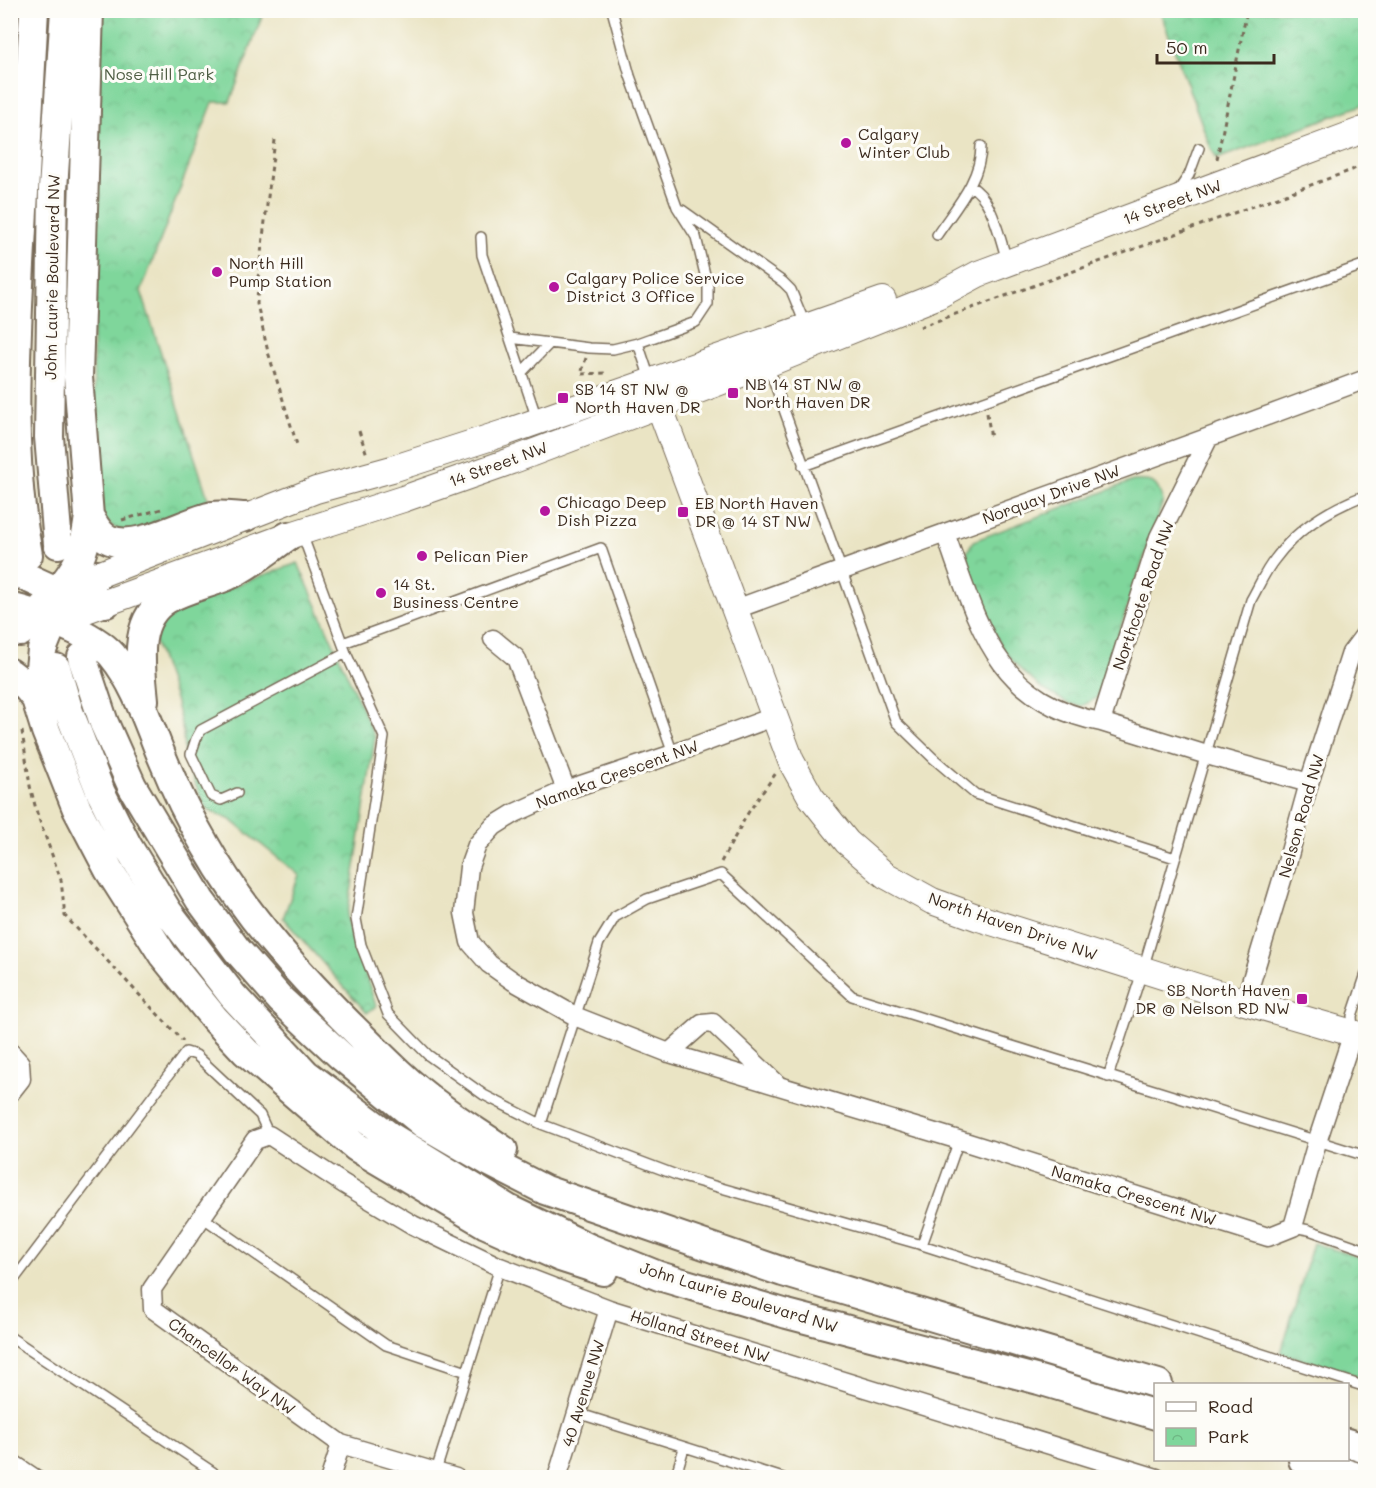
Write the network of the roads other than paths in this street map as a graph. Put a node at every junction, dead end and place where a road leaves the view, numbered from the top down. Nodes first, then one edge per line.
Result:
1 (34, 10) edge
2 (65, 10) edge
3 (89, 10) edge
4 (612, 10) edge
5 (1365, 129) edge
6 (981, 146) dead end
7 (1199, 148) dead end
8 (970, 186) junction
9 (1168, 204) junction
10 (677, 207) junction
11 (937, 235) dead end
12 (481, 237) dead end
13 (1008, 263) junction
14 (1365, 264) edge
15 (978, 274) junction
16 (806, 328) junction
17 (510, 338) junction
18 (550, 343) junction
19 (638, 343) junction
20 (767, 364) junction
21 (522, 372) junction
22 (1365, 379) edge
23 (655, 393) junction
24 (537, 421) junction
25 (1208, 439) junction
26 (803, 466) junction
27 (1365, 495) edge
28 (89, 516) junction
29 (245, 517) junction
30 (945, 533) junction
31 (295, 534) junction
32 (58, 544) dead end
33 (19, 557) edge
34 (840, 571) junction
35 (98, 575) joint
36 (66, 595) junction
37 (106, 603) junction
38 (736, 609) junction
39 (24, 619) edge
40 (1365, 633) edge
41 (493, 639) dead end
42 (343, 643) junction
43 (346, 653) junction
44 (82, 657) dead end
45 (56, 668) dead end
46 (10, 673) edge
47 (36, 699) junction
48 (146, 717) junction
49 (773, 717) junction
50 (1101, 722) junction
51 (673, 754) junction
52 (1207, 755) junction
53 (1309, 783) junction
54 (566, 790) junction
55 (237, 793) dead end
56 (1175, 858) junction
57 (1143, 969) junction
58 (1365, 974) edge
59 (1245, 1002) junction
60 (577, 1017) junction
61 (1359, 1035) edge
62 (10, 1052) edge
63 (669, 1053) junction
64 (1108, 1077) junction
65 (779, 1087) junction
66 (10, 1093) edge
67 (541, 1124) junction
68 (269, 1135) junction
69 (958, 1140) junction
70 (1317, 1142) junction
71 (1365, 1156) edge
72 (545, 1190) junction
73 (202, 1217) junction
74 (1293, 1227) junction
75 (922, 1245) junction
76 (1365, 1250) edge
77 (500, 1267) junction
78 (658, 1276) junction
79 (10, 1285) edge
80 (609, 1309) junction
81 (10, 1337) edge
82 (467, 1372) junction
83 (1155, 1383) edge
84 (1365, 1387) edge
85 (577, 1413) junction
86 (1154, 1415) edge
87 (341, 1444) junction
88 (1349, 1444) edge
89 (684, 1448) junction
90 (1365, 1449) edge
91 (1306, 1461) edge
92 (10, 1462) edge
93 (435, 1474) edge
94 (34, 1478) edge
95 (215, 1478) edge
96 (330, 1478) edge
97 (456, 1478) edge
98 (557, 1478) edge
99 (675, 1478) edge
100 (783, 1478) edge
101 (1157, 1478) edge
102 (1361, 1478) edge

1 - 33 main road, John Laurie Boulevard NW
2 - 32 main road, John Laurie Boulevard NW
3 - 28 main road
4 - 10 lane
5 - 9 main road, 14 Street NW
6 - 8 lane
7 - 9 lane
8 - 11 lane
8 - 13 lane
9 - 13 main road, 14 Street NW
10 - 16 lane
10 - 19 lane
12 - 17 lane
13 - 15 main road, 14 Street NW
14 - 26 lane
15 - 16 main road, 14 Street NW
15 - 20 main road, 14 Street NW
16 - 23 main road, 14 Street NW
17 - 18 lane
17 - 21 lane
18 - 19 lane
18 - 21 lane
19 - 23 lane
20 - 23 main road, 14 Street NW
20 - 26 lane
21 - 24 lane
22 - 25 street, Norquay Drive NW
23 - 24 main road, 14 Street NW
23 - 31 main road, 14 Street NW
23 - 38 main road, North Haven Drive NW
24 - 29 main road, 14 Street NW
25 - 30 street, Norquay Drive NW
25 - 50 street, Northcote Road NW
26 - 34 lane
27 - 52 lane
28 - 29 main road
28 - 36 main road
29 - 35 main road, 14 Street NW
30 - 34 street, Norquay Drive NW
30 - 50 street
31 - 37 main road, 14 Street NW
31 - 42 lane
31 - 48 main road
33 - 36 main road
34 - 38 street, Norquay Drive NW
34 - 56 lane
35 - 36 main road
36 - 37 main road
36 - 39 main road
36 - 39 main road
37 - 39 main road, 14 Street NW
38 - 49 main road, North Haven Drive NW
39 - 47 main road
39 - 48 main road
40 - 53 street, Nelson Road NW
41 - 54 street
42 - 43 lane
42 - 51 lane
43 - 55 lane
43 - 67 lane
44 - 72 main road
45 - 78 main road, John Laurie Boulevard NW
46 - 47 main road
47 - 78 main road
48 - 72 main road
49 - 51 street, Namaka Crescent NW
49 - 57 main road, North Haven Drive NW
50 - 52 street
51 - 54 street, Namaka Crescent NW
52 - 53 street
52 - 56 lane
53 - 59 street, Nelson Road NW
54 - 60 street, Namaka Crescent NW
56 - 57 lane
57 - 59 main road, North Haven Drive NW
57 - 64 lane
58 - 61 lane
59 - 61 main road, North Haven Drive NW
60 - 63 street, Namaka Crescent NW
60 - 64 lane
60 - 67 lane
61 - 70 street
62 - 66 street
63 - 65 street, Namaka Crescent NW
63 - 65 street, Namaka Crescent NW
64 - 70 lane
65 - 69 street, Namaka Crescent NW
67 - 75 lane
68 - 73 street, Chancellor Way NW
68 - 77 street, Holland Street NW
68 - 79 lane
69 - 74 street, Namaka Crescent NW
69 - 75 lane
70 - 71 lane
70 - 74 street
72 - 83 main road
73 - 82 lane
73 - 87 street, Chancellor Way NW
74 - 76 lane
75 - 84 lane
77 - 80 street, Holland Street NW
77 - 82 lane
78 - 86 main road, John Laurie Boulevard NW
80 - 85 street, 40 Avenue NW
80 - 101 street, Holland Street NW
81 - 95 lane
82 - 93 lane
85 - 89 lane
85 - 98 street, 40 Avenue NW
87 - 93 street
87 - 96 street
88 - 90 main road
89 - 99 lane
89 - 100 lane
91 - 102 main road
92 - 94 street
93 - 97 street

